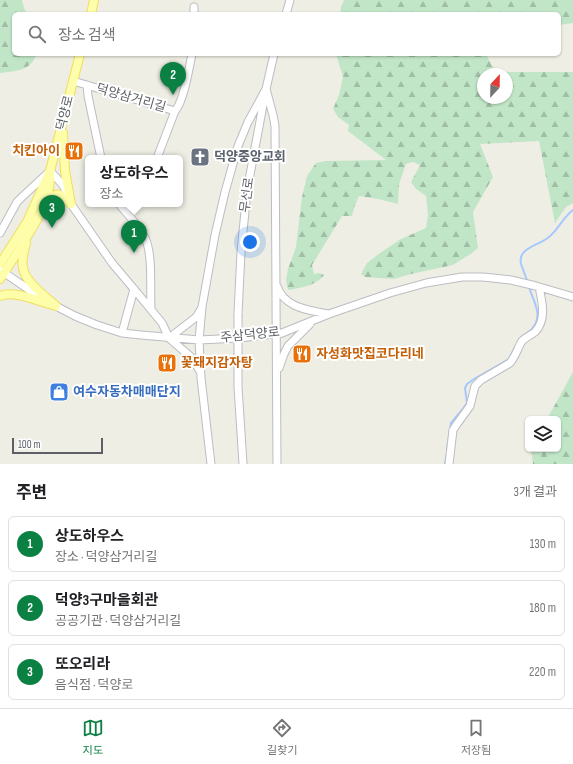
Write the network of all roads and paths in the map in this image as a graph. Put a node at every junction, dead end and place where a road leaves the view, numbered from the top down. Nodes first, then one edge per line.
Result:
1 (94, 0) edge
2 (290, 0) edge
3 (91, 12) edge
4 (287, 12) edge
5 (79, 56) edge
6 (192, 56) edge
7 (274, 56) edge
8 (73, 81) junction
9 (87, 85) junction
10 (266, 89) junction
11 (175, 111) junction
12 (63, 123) junction
13 (100, 155) edge
14 (158, 155) edge
15 (50, 172) junction
16 (72, 204) junction
17 (45, 205) junction
18 (121, 207) edge
19 (0, 233) edge
20 (29, 234) junction
21 (0, 264) edge
22 (1, 274) edge
23 (276, 282) junction
24 (537, 287) junction
25 (134, 290) junction
26 (0, 296) edge
27 (573, 298) edge
28 (56, 306) junction
29 (202, 307) junction
30 (151, 309) junction
31 (329, 314) junction
32 (313, 321) junction
33 (122, 332) junction
34 (277, 334) junction
35 (169, 338) junction
36 (199, 340) junction
37 (277, 374) junction
38 (201, 378) junction
39 (211, 464) edge
40 (244, 464) edge
41 (277, 464) edge
42 (449, 464) edge

1 - 3 main road
2 - 4 street
5 - 8 main road, 덕양로
6 - 11 street, 덕양삼거리길
7 - 10 street, 무선로
8 - 9 street, 덕양삼거리길
8 - 12 main road, 덕양로
9 - 11 street, 덕양삼거리길
9 - 13 street, 덕양삼거리길
10 - 23 street
10 - 29 street
10 - 40 street, 무선로, bridge
11 - 14 street, 덕양삼거리길
12 - 15 main road, 덕양로
12 - 16 main road
15 - 16 street
15 - 17 main road, 덕양로
15 - 19 street
15 - 21 main road, 덕양로
16 - 17 main road
16 - 25 street
17 - 20 main road, 덕양로
18 - 30 street
20 - 22 main road, 덕양로
20 - 28 main road
22 - 28 street, 주삼덕양로
23 - 31 street
23 - 34 street
24 - 27 street, 주삼덕양로
24 - 31 street, 주삼덕양로
24 - 42 street
25 - 30 street
25 - 33 street
26 - 28 main road
28 - 33 street, 주삼덕양로
29 - 35 street
29 - 36 street
30 - 35 street
31 - 32 street, 주삼덕양로
32 - 34 street, 주삼덕양로
32 - 37 street
33 - 35 street, 주삼덕양로
34 - 36 street, 주삼덕양로
34 - 37 street
35 - 36 street, 주삼덕양로
35 - 38 street
36 - 38 street
37 - 41 street
38 - 39 street

